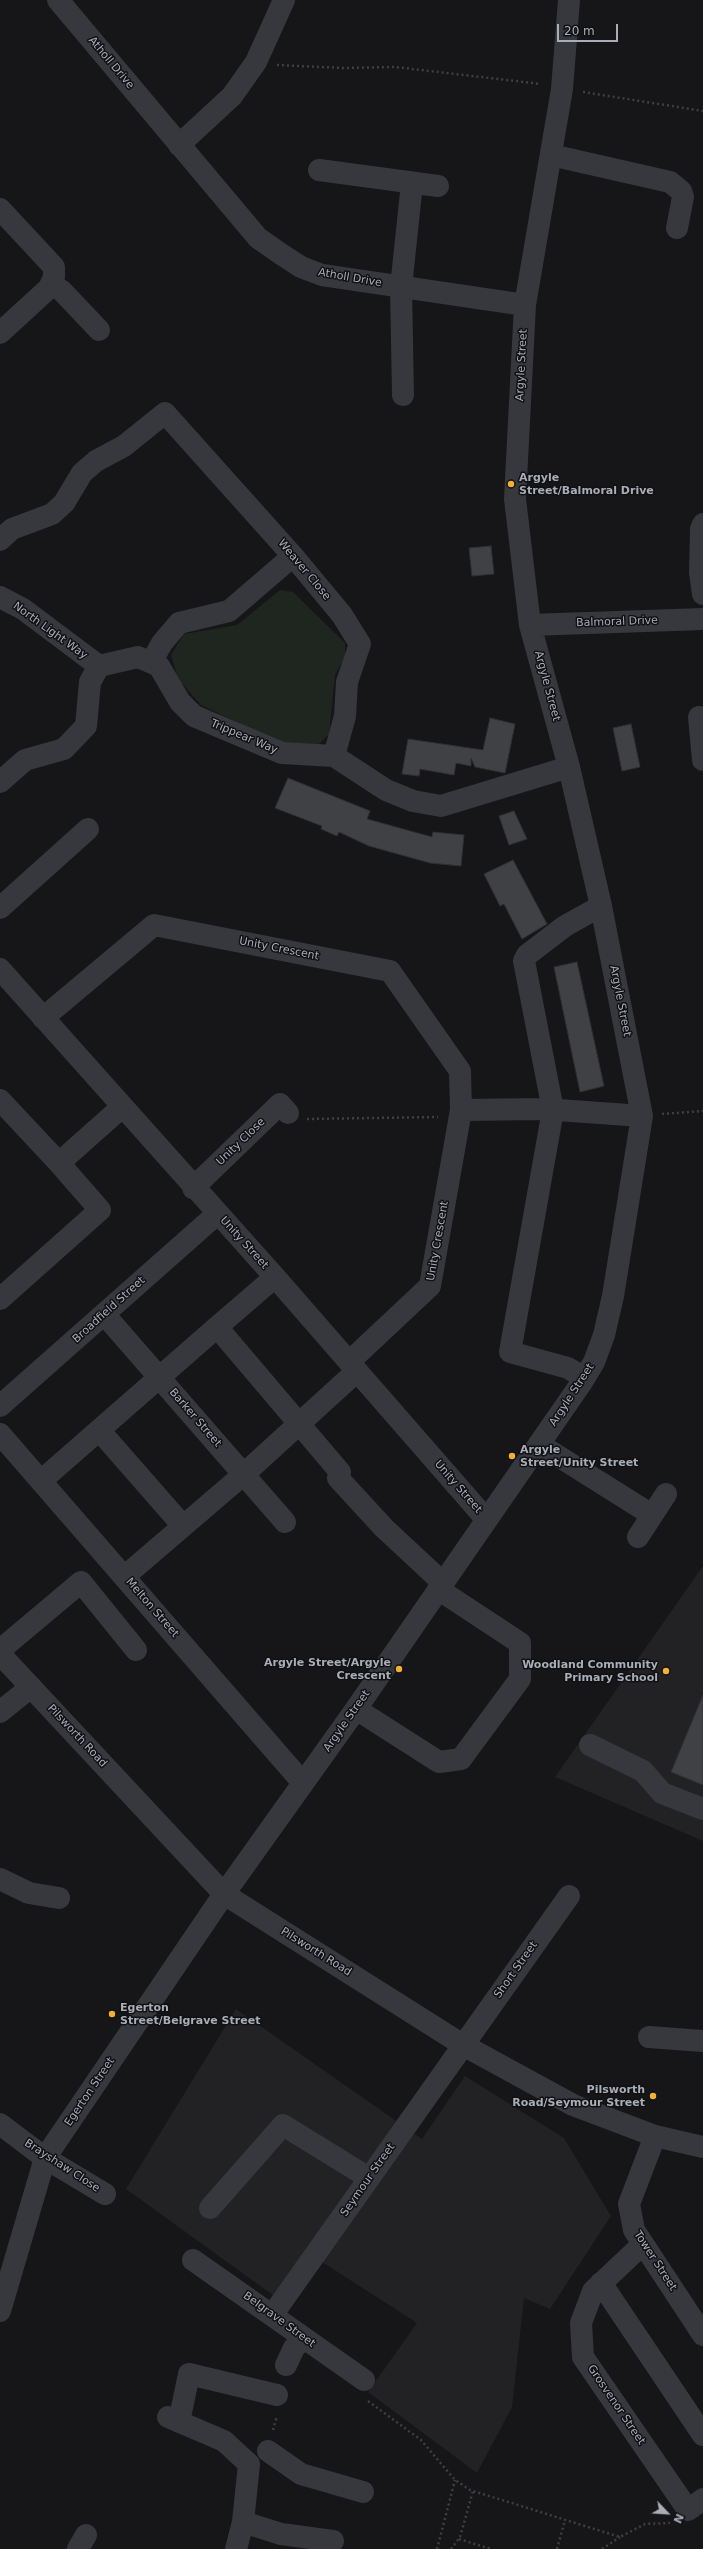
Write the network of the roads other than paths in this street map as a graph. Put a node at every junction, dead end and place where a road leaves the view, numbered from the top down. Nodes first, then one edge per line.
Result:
1 (58, 0) edge
2 (284, 0) edge
3 (569, 0) edge
4 (180, 145) junction
5 (551, 155) junction
6 (319, 170) dead end
7 (412, 183) junction
8 (438, 186) dead end
9 (0, 209) edge
10 (677, 228) dead end
11 (51, 284) junction
12 (401, 287) junction
13 (525, 305) junction
14 (99, 330) dead end
15 (0, 333) edge
16 (403, 395) dead end
17 (703, 524) edge
18 (0, 540) edge
19 (293, 556) junction
20 (703, 594) edge
21 (0, 597) edge
22 (703, 619) edge
23 (530, 625) junction
24 (152, 661) junction
25 (99, 666) junction
26 (698, 717) dead end
27 (334, 756) junction
28 (703, 760) edge
29 (569, 766) junction
30 (0, 782) edge
31 (88, 829) dead end
32 (601, 906) junction
33 (0, 908) edge
34 (0, 969) edge
35 (43, 1018) junction
36 (0, 1100) edge
37 (122, 1108) junction
38 (553, 1110) junction
39 (288, 1113) road end
40 (460, 1114) junction
41 (642, 1116) junction
42 (58, 1163) junction
43 (193, 1188) junction
44 (217, 1214) junction
45 (275, 1277) junction
46 (0, 1299) edge
47 (104, 1314) junction
48 (217, 1327) junction
49 (353, 1367) junction
50 (159, 1378) junction
51 (584, 1378) junction
52 (0, 1406) edge
53 (299, 1424) junction
54 (100, 1430) junction
55 (0, 1434) edge
56 (539, 1444) junction
57 (244, 1474) junction
58 (42, 1480) junction
59 (666, 1494) dead end
60 (652, 1515) junction
61 (486, 1519) junction
62 (285, 1522) dead end
63 (184, 1526) junction
64 (638, 1537) dead end
65 (125, 1576) junction
66 (440, 1585) junction
67 (0, 1650) edge
68 (136, 1650) dead end
69 (0, 1654) edge
70 (31, 1687) junction
71 (356, 1709) junction
72 (0, 1712) edge
73 (590, 1745) dead end
74 (303, 1783) junction
75 (703, 1809) edge
76 (0, 1879) edge
77 (224, 1894) junction
78 (569, 1896) dead end
79 (59, 1898) dead end
80 (649, 2037) dead end
81 (703, 2041) edge
82 (463, 2045) junction
83 (0, 2124) edge
84 (655, 2136) junction
85 (703, 2147) edge
86 (45, 2158) junction
87 (369, 2178) junction
88 (105, 2194) dead end
89 (210, 2208) dead end
90 (643, 2244) junction
91 (193, 2260) dead end
92 (4, 2277) edge
93 (601, 2283) junction
94 (0, 2311) edge
95 (273, 2314) junction
96 (703, 2335) edge
97 (304, 2338) junction
98 (286, 2365) dead end
99 (364, 2380) road end
100 (277, 2395) road end
101 (703, 2436) edge
102 (268, 2451) road end
103 (363, 2492) dead end
104 (703, 2499) edge
105 (243, 2522) junction
106 (333, 2541) dead end
107 (236, 2549) edge

1 - 4 street, Atholl Drive
2 - 4 street
3 - 5 street, Argyle Street
4 - 12 street, Atholl Drive
5 - 10 street
5 - 13 street, Argyle Street
6 - 7 street
7 - 8 street
7 - 12 street
9 - 11 street
11 - 14 street
11 - 15 street
12 - 13 street, Atholl Drive
12 - 16 street
13 - 23 street, Argyle Street
17 - 20 street
18 - 19 street, Weaver Close
19 - 24 street
19 - 27 street, Weaver Close
21 - 25 street, North Light Way
22 - 23 street, Balmoral Drive
23 - 29 street, Argyle Street
24 - 25 street
24 - 27 street, Trippear Way
25 - 30 street
26 - 28 street
27 - 29 street, Trippear Way
29 - 32 street, Argyle Street
31 - 33 street
32 - 38 street
32 - 41 street, Argyle Street
34 - 35 street, Unity Street
35 - 37 street, Unity Street
35 - 40 street, Unity Crescent
36 - 42 street
37 - 42 street
37 - 43 street, Unity Street
38 - 40 street
38 - 41 street
38 - 51 street
39 - 43 street, Unity Close
40 - 49 street, Unity Crescent
41 - 51 street, Argyle Street
42 - 46 street
43 - 44 street, Unity Street
44 - 45 street, Unity Street
44 - 47 street, Broadfield Street
45 - 48 street
45 - 49 street, Unity Street
47 - 50 street, Barker Street
47 - 52 street, Broadfield Street
48 - 50 street
48 - 53 street
49 - 53 street, Unity Crescent
49 - 61 street, Unity Street
50 - 54 street
50 - 57 street, Barker Street
51 - 56 street, Argyle Street
53 - 57 street, Unity Crescent
53 - 66 street
54 - 58 street
54 - 63 street
55 - 58 street, Melton Street
56 - 60 street
56 - 61 street, Argyle Street
57 - 62 street, Barker Street
57 - 63 street, Unity Crescent
58 - 65 street, Melton Street
59 - 60 street
60 - 64 street
61 - 66 street, Argyle Street
63 - 65 street, Unity Crescent
65 - 74 street, Melton Street
66 - 71 street, Argyle Street
66 - 71 street
67 - 68 street
69 - 70 street, Pilsworth Road
70 - 72 street
70 - 77 street, Pilsworth Road
71 - 74 street, Argyle Street
73 - 75 street
74 - 77 street, Argyle Street
76 - 79 street
77 - 82 street, Pilsworth Road
77 - 86 street, Egerton Street
78 - 82 street, Short Street
80 - 81 street
82 - 84 street, Pilsworth Road
82 - 87 street, Seymour Street
83 - 86 street, Brayshaw Close
84 - 85 street, Pilsworth Road
84 - 90 street, Tower Street
86 - 88 street, Brayshaw Close
86 - 92 street, Egerton Street
87 - 89 street
87 - 95 street, Seymour Street
90 - 93 street, Grosvenor Street
90 - 96 street, Tower Street
91 - 95 street, Belgrave Street
92 - 94 street, Egerton Street
93 - 101 street
93 - 104 street, Grosvenor Street
95 - 97 street, Belgrave Street
97 - 98 street
97 - 99 street, Belgrave Street
100 - 105 street
102 - 103 street
105 - 106 street
105 - 107 street

